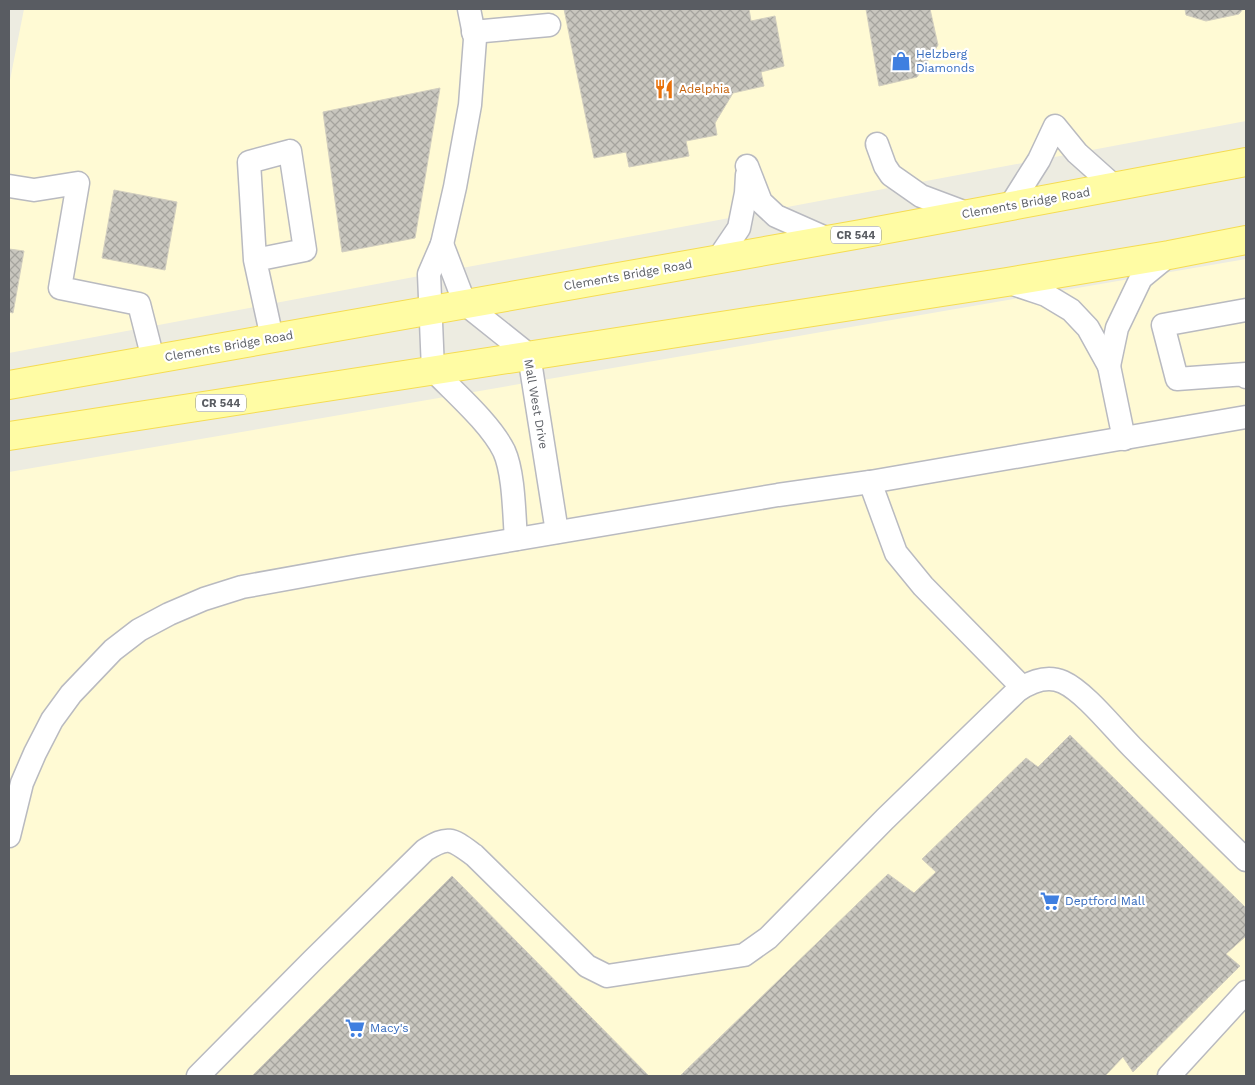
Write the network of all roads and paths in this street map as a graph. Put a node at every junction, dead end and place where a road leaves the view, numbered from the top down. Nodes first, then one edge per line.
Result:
1 (469, 9) edge
2 (549, 25) dead end
3 (473, 32) junction
4 (877, 144) dead end
5 (1246, 162) edge
6 (9, 186) edge
7 (1115, 187) junction
8 (1010, 206) junction
9 (969, 214) junction
10 (1246, 225) edge
11 (828, 239) junction
12 (1246, 240) edge
13 (442, 244) junction
14 (1169, 255) junction
15 (718, 259) junction
16 (256, 260) junction
17 (1008, 282) junction
18 (466, 304) junction
19 (431, 310) junction
20 (1246, 310) edge
21 (272, 338) junction
22 (529, 355) junction
23 (152, 359) junction
24 (1109, 366) junction
25 (433, 370) junction
26 (1246, 377) edge
27 (9, 385) edge
28 (1246, 417) edge
29 (9, 436) edge
30 (1124, 439) junction
31 (870, 482) junction
32 (557, 532) junction
33 (516, 539) junction
34 (1022, 687) junction
35 (9, 836) edge
36 (1246, 860) edge
37 (1246, 992) edge
38 (198, 1076) edge
39 (1169, 1076) edge

1 - 3 lane
2 - 3 lane
3 - 13 lane
4 - 9 lane
5 - 7 main road, Clements Bridge Road / CR 544
6 - 23 lane
7 - 8 main road, Clements Bridge Road / CR 544
7 - 8 lane
8 - 9 main road, Clements Bridge Road / CR 544
9 - 11 main road, Clements Bridge Road / CR 544
10 - 14 main road
11 - 15 main road, Clements Bridge Road / CR 544
11 - 15 lane
12 - 14 main road, CR 544
13 - 18 lane
13 - 19 lane
14 - 17 main road, CR 544
14 - 24 lane
15 - 18 main road, Clements Bridge Road / CR 544
16 - 16 lane
16 - 21 lane
17 - 22 main road, CR 544
17 - 24 lane
18 - 19 main road, Clements Bridge Road / CR 544
18 - 22 lane, Mall West Drive
19 - 21 main road, Clements Bridge Road / CR 544
19 - 25 lane
20 - 26 lane
21 - 23 main road, Clements Bridge Road / CR 544
22 - 25 main road, CR 544
22 - 32 lane, Mall West Drive
23 - 27 main road, Clements Bridge Road / CR 544
24 - 30 lane
25 - 29 main road, CR 544
25 - 33 lane
28 - 30 lane
30 - 31 lane
31 - 32 lane
31 - 34 lane
32 - 33 lane
33 - 35 lane
34 - 36 lane
34 - 38 lane
37 - 39 lane

